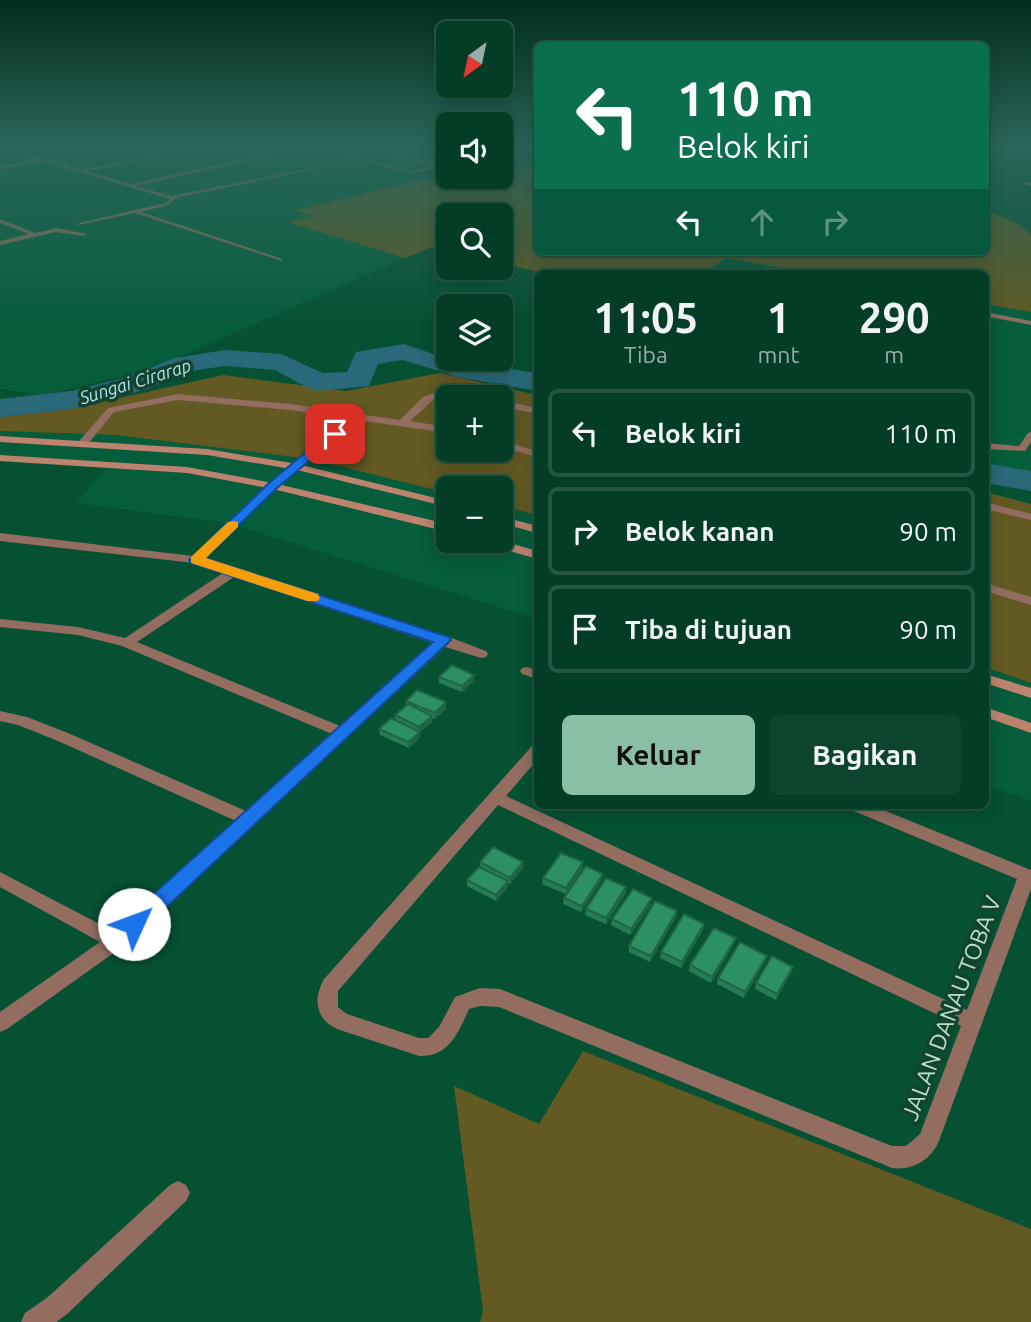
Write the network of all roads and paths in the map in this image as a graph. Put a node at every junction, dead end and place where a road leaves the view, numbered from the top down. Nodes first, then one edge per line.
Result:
1 (161, 205) edge
2 (134, 211) junction
3 (0, 221) edge
4 (81, 224) dead end
5 (33, 234) junction
6 (84, 234) dead end
7 (0, 243) edge
8 (280, 260) dead end
9 (989, 315) edge
10 (1031, 323) edge
11 (436, 393) edge
12 (513, 406) edge
13 (534, 410) edge
14 (354, 417) junction
15 (403, 423) junction
16 (436, 428) edge
17 (1031, 435) edge
18 (0, 439) edge
19 (83, 443) junction
20 (513, 447) edge
21 (989, 447) edge
22 (534, 453) edge
23 (0, 458) edge
24 (293, 470) junction
25 (276, 484) junction
26 (436, 501) edge
27 (989, 506) edge
28 (1031, 517) edge
29 (513, 523) edge
30 (436, 525) edge
31 (534, 529) edge
32 (0, 537) edge
33 (513, 548) edge
34 (534, 554) edge
35 (196, 560) junction
36 (233, 572) junction
37 (989, 588) edge
38 (1031, 601) edge
39 (0, 623) edge
40 (443, 640) junction
41 (127, 643) junction
42 (481, 654) dead end
43 (989, 679) edge
44 (1031, 693) edge
45 (989, 713) edge
46 (0, 716) edge
47 (1031, 728) edge
48 (343, 733) junction
49 (534, 753) edge
50 (495, 797) junction
51 (865, 809) edge
52 (248, 819) junction
53 (1029, 876) edge
54 (0, 879) edge
55 (116, 942) junction
56 (973, 1022) junction
57 (0, 1023) edge
58 (178, 1193) dead end
59 (34, 1322) edge

1 - 2 lane
2 - 4 lane
2 - 8 lane
3 - 5 lane
5 - 6 lane
5 - 7 lane
9 - 10 lane
11 - 15 street
12 - 13 street
14 - 15 street
14 - 19 street
14 - 24 street
15 - 16 street
17 - 21 lane
18 - 19 main road
19 - 24 main road
20 - 22 street
23 - 25 main road
24 - 25 street
24 - 26 main road
25 - 30 main road
25 - 35 street
27 - 28 street
29 - 31 main road
32 - 35 street
33 - 34 main road
35 - 36 street
36 - 40 street
36 - 41 street
37 - 38 street
39 - 41 street
40 - 42 street
40 - 48 street
41 - 48 street
43 - 44 main road
45 - 47 main road
46 - 52 street
48 - 52 street
49 - 50 street
50 - 56 street
50 - 56 street, JALAN DANAU TOBA V
51 - 53 street
52 - 55 street
53 - 56 street, JALAN DANAU TOBA V
54 - 55 street
55 - 57 street
58 - 59 street

